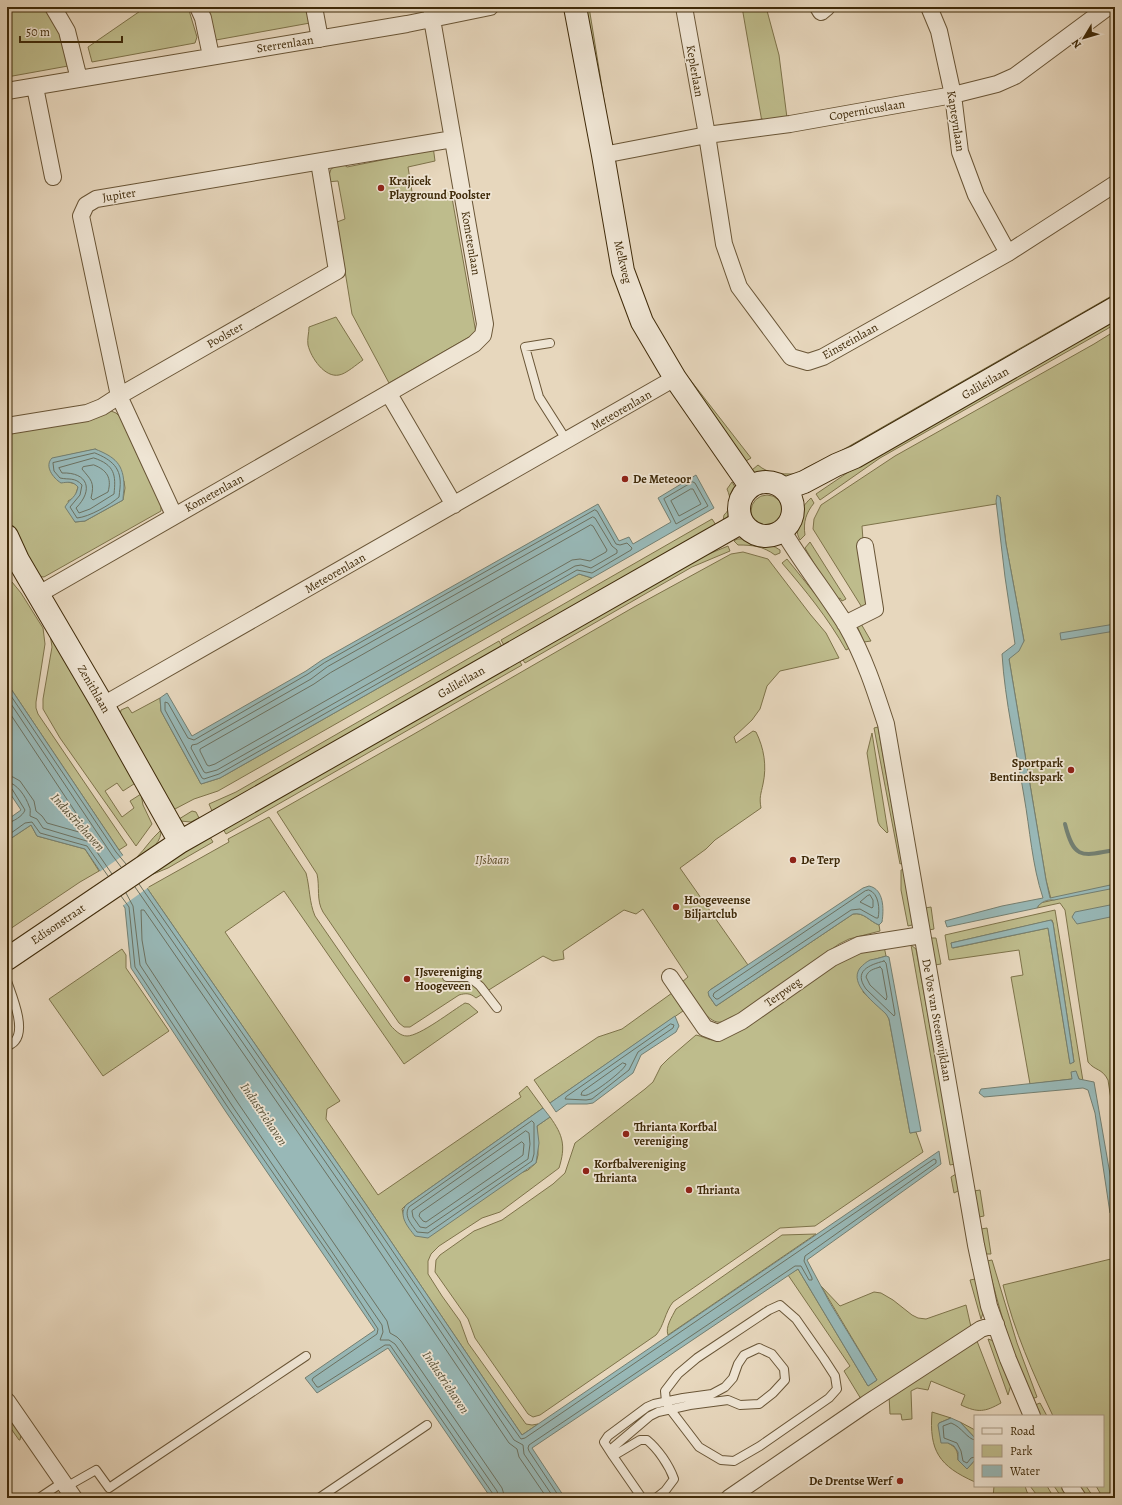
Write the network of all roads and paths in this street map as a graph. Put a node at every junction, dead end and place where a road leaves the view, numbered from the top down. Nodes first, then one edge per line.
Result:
1 (53, 7) edge
2 (198, 7) edge
3 (314, 7) edge
4 (490, 7) edge
5 (575, 7) edge
6 (684, 7) edge
7 (818, 7) edge
8 (827, 7) edge
9 (929, 7) edge
10 (1108, 7) edge
11 (432, 13) edge
12 (320, 38) junction
13 (211, 56) junction
14 (79, 79) junction
15 (35, 86) junction
16 (7, 91) edge
17 (953, 95) junction
18 (707, 135) junction
19 (453, 139) junction
20 (603, 155) junction
21 (319, 162) junction
22 (53, 177) dead end
23 (1115, 184) edge
24 (1008, 252) junction
25 (1115, 308) edge
26 (550, 343) dead end
27 (675, 378) junction
28 (389, 394) junction
29 (119, 396) junction
30 (7, 426) edge
31 (567, 441) junction
32 (750, 486) junction
33 (789, 498) junction
34 (454, 505) junction
35 (174, 515) junction
36 (742, 522) junction
37 (782, 531) junction
38 (7, 536) edge
39 (865, 546) dead end
40 (39, 594) junction
41 (845, 624) junction
42 (103, 705) junction
43 (180, 842) junction
44 (922, 935) junction
45 (7, 959) edge
46 (447, 977) dead end
47 (670, 977) dead end
48 (7, 981) edge
49 (497, 1008) dead end
50 (7, 1047) edge
51 (996, 1324) junction
52 (306, 1356) dead end
53 (7, 1401) edge
54 (668, 1406) junction
55 (1032, 1415) edge
56 (427, 1425) dead end
57 (611, 1453) junction
58 (1071, 1487) edge
59 (68, 1489) edge
60 (39, 1498) edge
61 (319, 1498) edge
62 (642, 1498) edge
63 (656, 1498) edge
64 (729, 1498) edge
65 (1078, 1498) edge

1 - 14 street
2 - 13 street
3 - 12 street
4 - 11 street, Sterrenlaan
5 - 20 main road, Melkweg
6 - 18 street, Keplerlaan
7 - 8 street
9 - 17 street, Kapteynlaan
10 - 17 street, Copernicuslaan
11 - 12 street, Sterrenlaan
11 - 19 street, Kometenlaan
12 - 13 street, Sterrenlaan
13 - 14 street, Sterrenlaan
14 - 15 street, Sterrenlaan
15 - 16 street, Sterrenlaan
15 - 22 street
17 - 18 street, Copernicuslaan
17 - 24 street, Kapteynlaan
18 - 20 street, Copernicuslaan
18 - 24 street, Einsteinlaan
19 - 21 street, Jupiter
19 - 28 street, Kometenlaan
20 - 27 main road, Melkweg
21 - 29 street, Poolster
21 - 29 street, Jupiter
23 - 24 street, Einsteinlaan
25 - 33 main road, Galileilaan
26 - 31 lane
27 - 31 street, Meteorenlaan
27 - 32 main road, Melkweg
28 - 34 street
28 - 35 street, Kometenlaan
29 - 30 street, Poolster
29 - 35 street, Jupiter
31 - 34 street, Meteorenlaan
32 - 33 main road
32 - 36 main road
33 - 37 main road
34 - 42 street, Meteorenlaan
35 - 40 street, Kometenlaan
36 - 37 main road
36 - 43 main road, Galileilaan
37 - 41 street, De Vos van Steenwijklaan
38 - 40 main road, Zenithlaan
39 - 41 street
40 - 42 main road, Zenithlaan
41 - 44 street, De Vos van Steenwijklaan
42 - 43 main road, Zenithlaan
43 - 45 main road, Edisonstraat
44 - 47 street, Terpweg
44 - 51 street, De Vos van Steenwijklaan
46 - 49 lane
48 - 50 lane
51 - 55 street, De Vos van Steenwijklaan
51 - 64 street
52 - 59 lane
53 - 59 street
54 - 54 lane
54 - 54 lane
54 - 57 lane
56 - 61 lane
57 - 62 lane
57 - 63 lane
58 - 65 street
59 - 60 lane

